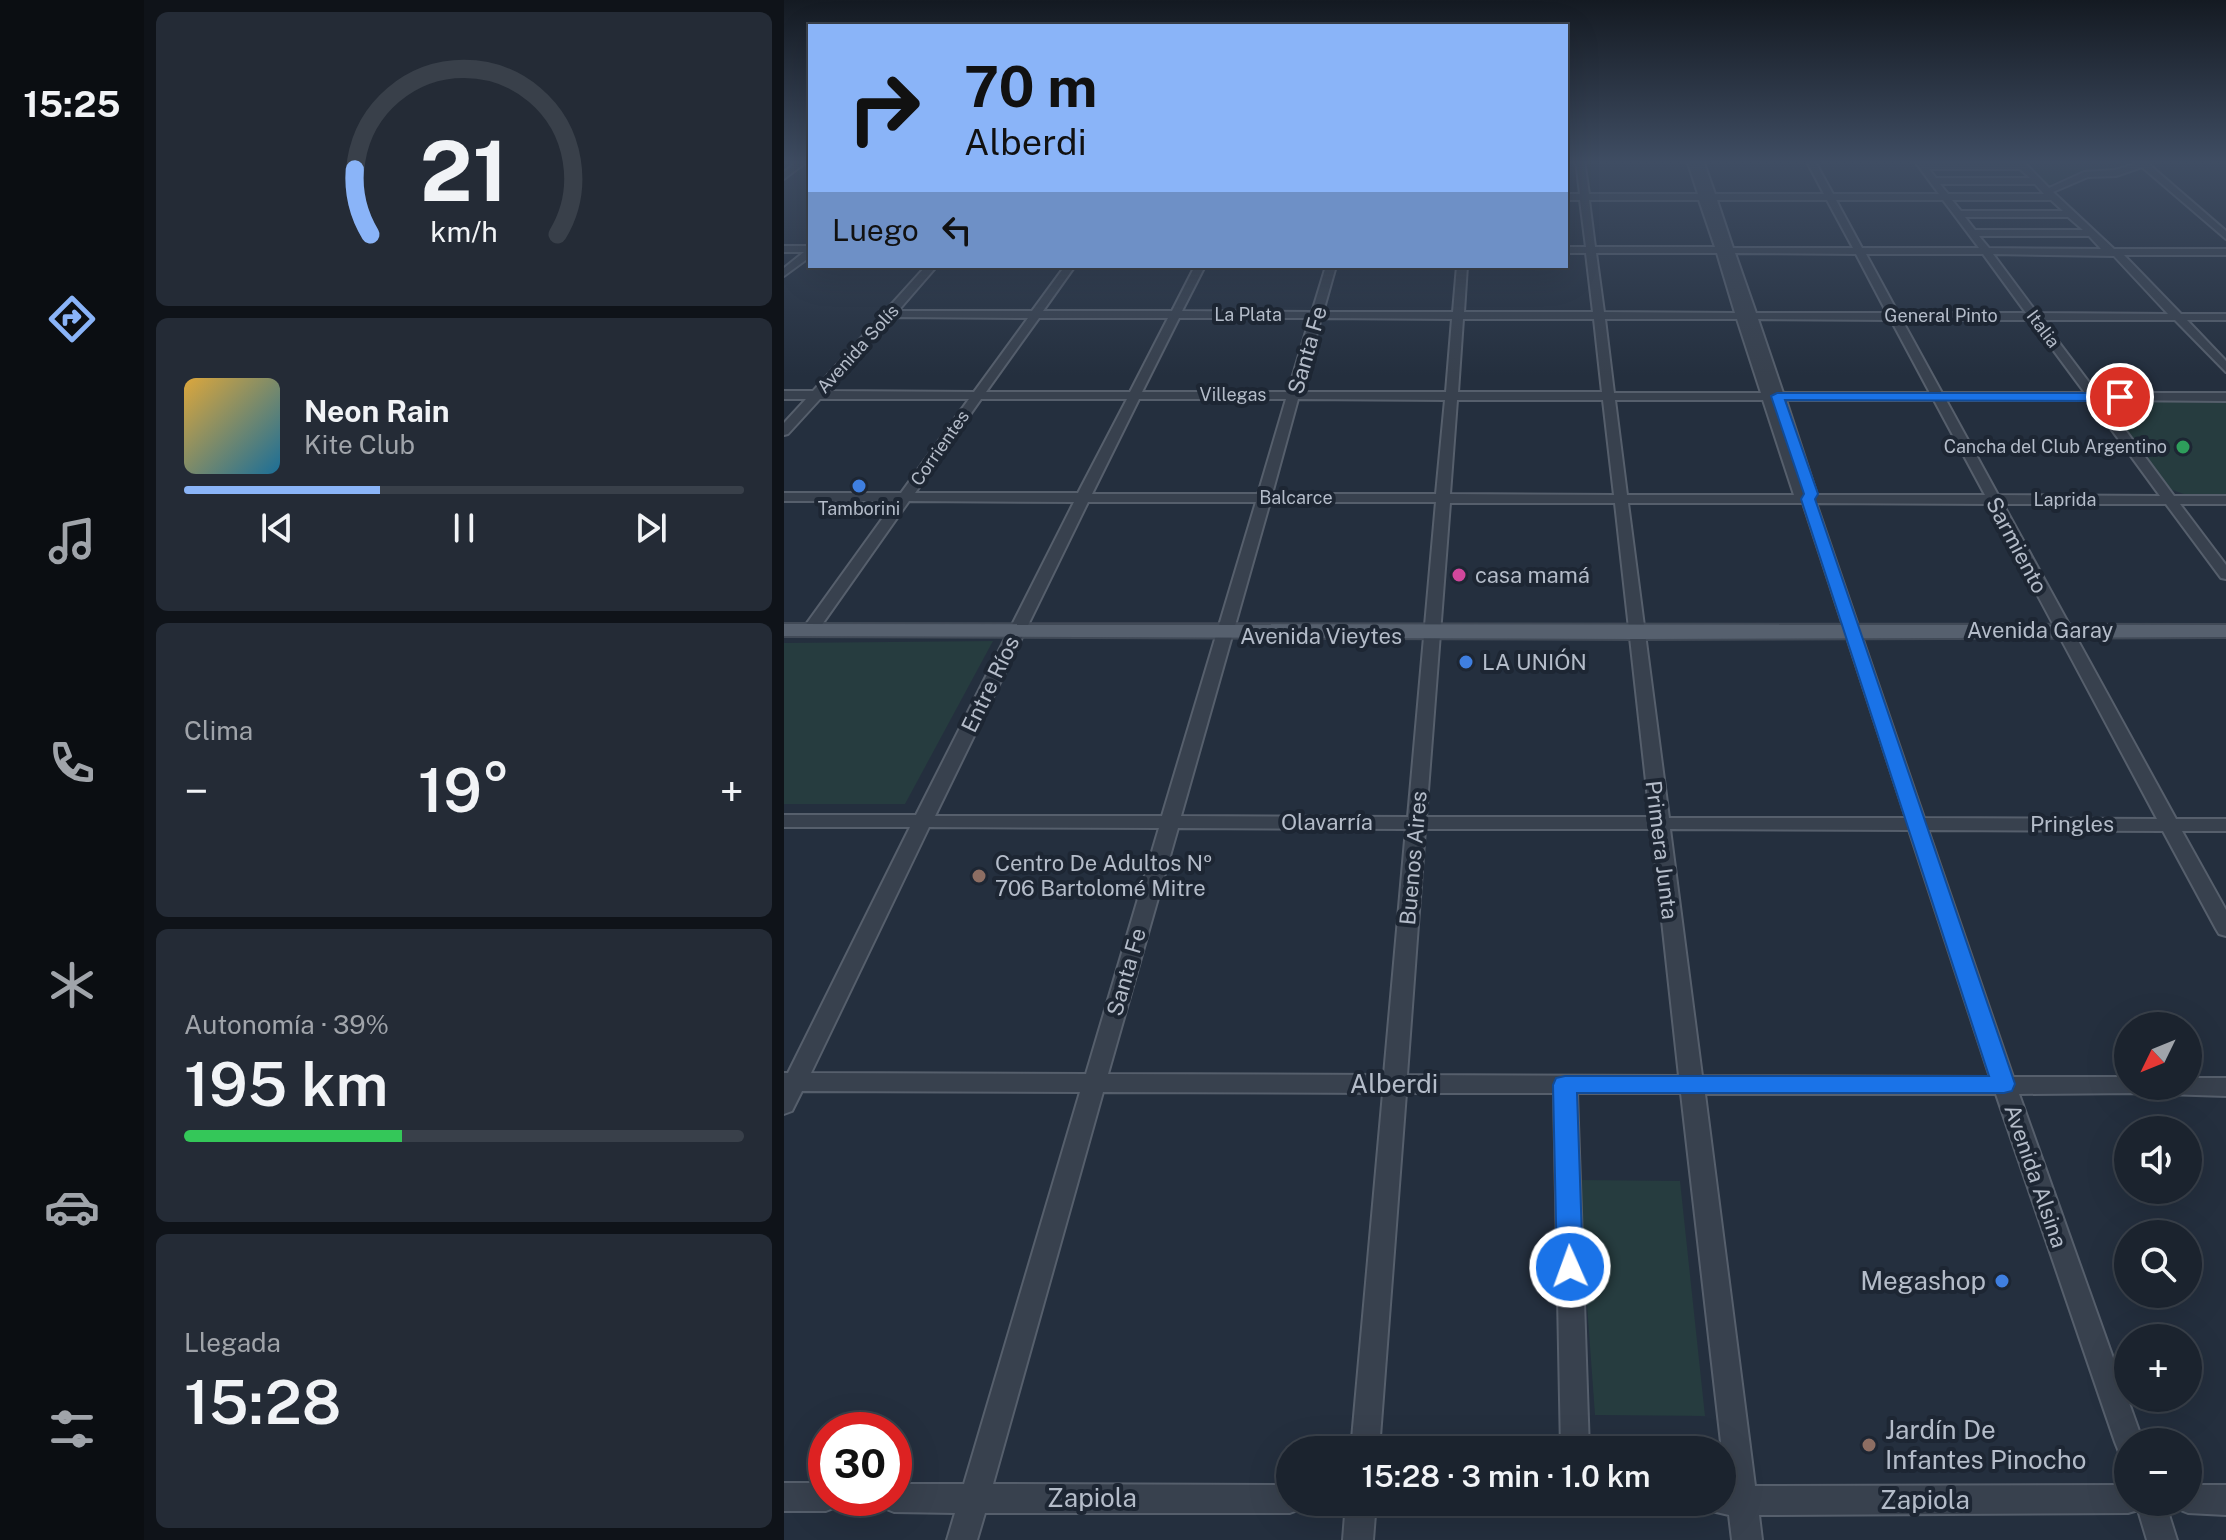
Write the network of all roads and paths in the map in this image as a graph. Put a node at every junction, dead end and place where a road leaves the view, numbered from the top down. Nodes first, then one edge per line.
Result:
1 (1585, 232) edge
2 (1719, 232) edge
3 (1849, 232) edge
4 (1972, 233) joint
5 (2092, 233) joint
6 (784, 249) edge
7 (808, 250) edge
8 (1568, 250) edge
9 (1591, 251) junction
10 (1725, 251) junction
11 (1859, 251) junction
12 (1986, 251) junction
13 (2109, 251) junction
14 (808, 252) edge
15 (2226, 252) edge
16 (930, 268) edge
17 (1069, 268) edge
18 (1199, 268) edge
19 (1330, 268) edge
20 (1462, 268) edge
21 (784, 273) edge
22 (889, 314) junction
23 (1035, 315) junction
24 (1175, 315) junction
25 (1317, 315) junction
26 (1458, 315) junction
27 (1598, 316) junction
28 (1747, 316) junction
29 (1894, 316) junction
30 (2034, 316) junction
31 (2177, 317) junction
32 (2226, 317) edge
33 (2226, 368) edge
34 (784, 395) edge
35 (817, 395) junction
36 (978, 395) junction
37 (1135, 395) junction
38 (1293, 396) junction
39 (1451, 396) junction
40 (1608, 396) junction
41 (1773, 396) junction
42 (1938, 397) junction
43 (2094, 397) junction
44 (2226, 397) edge
45 (784, 431) edge
46 (784, 497) edge
47 (906, 497) junction
48 (1083, 497) junction
49 (1263, 498) junction
50 (1442, 498) junction
51 (1620, 499) junction
52 (1808, 499) junction
53 (1993, 500) junction
54 (2170, 500) junction
55 (2226, 500) edge
56 (2226, 575) edge
57 (810, 630) junction
58 (2226, 631) edge
59 (784, 633) edge
60 (1015, 633) junction
61 (1222, 634) junction
62 (1431, 634) junction
63 (1635, 636) junction
64 (1856, 636) junction
65 (2066, 636) junction
66 (2226, 642) edge
67 (784, 821) edge
68 (923, 821) junction
69 (1169, 822) junction
70 (1416, 822) junction
71 (1659, 823) junction
72 (1918, 824) junction
73 (2169, 824) junction
74 (2226, 825) edge
75 (2226, 929) edge
76 (790, 1082) edge
77 (1094, 1083) junction
78 (1395, 1084) junction
79 (2004, 1084) junction
80 (1565, 1085) junction
81 (1691, 1085) junction
82 (2114, 1086) edge
83 (2202, 1087) edge
84 (2226, 1087) edge
85 (784, 1105) edge
86 (2124, 1428) edge
87 (1366, 1436) edge
88 (1575, 1436) edge
89 (1726, 1436) edge
90 (784, 1497) edge
91 (808, 1497) edge
92 (912, 1498) edge
93 (975, 1498) junction
94 (1276, 1499) edge
95 (2114, 1499) edge
96 (2202, 1499) edge
97 (2226, 1500) edge
98 (1736, 1501) edge
99 (1736, 1511) edge
100 (1360, 1516) edge
101 (2154, 1516) edge
102 (962, 1540) edge
103 (1358, 1540) edge
104 (1747, 1540) edge
105 (2162, 1540) edge

1 - 9 street, Primera Junta
2 - 10 street, Avenida Alsina
3 - 11 street, Sarmiento
4 - 5 street
4 - 12 street, Italia
5 - 13 street
6 - 7 street
8 - 9 street
9 - 10 street
9 - 27 street, Primera Junta
10 - 11 street
10 - 28 street, Avenida Alsina
11 - 12 street
11 - 29 street, Sarmiento
12 - 13 street
12 - 30 street, Italia
13 - 15 street
13 - 31 street
14 - 21 street
16 - 22 street, Avenida Solís
17 - 23 street, Corrientes
18 - 24 street, Entre Ríos
19 - 25 street, Santa Fe
20 - 26 street, Buenos Aires
22 - 23 street, La Plata
22 - 35 street, Avenida Solís
23 - 24 street, La Plata
23 - 36 street, Corrientes
24 - 25 street, La Plata
24 - 37 street, Entre Ríos
25 - 26 street, La Plata
25 - 38 street, Santa Fe
26 - 27 street, La Plata
26 - 39 street, Buenos Aires
27 - 28 street, La Plata
27 - 40 street, Primera Junta
28 - 29 street, General Pinto
28 - 41 street, Avenida Alsina
29 - 30 street, General Pinto
29 - 42 street, Sarmiento
30 - 31 street, General Pinto
30 - 43 street, Italia
31 - 32 street, General Pinto
31 - 33 street
34 - 35 street, Villegas
35 - 36 street, Villegas
35 - 45 street, Avenida Solís
36 - 37 street, Villegas
36 - 47 street, Corrientes
37 - 38 street, Villegas
37 - 48 street, Entre Ríos
38 - 39 street, Villegas
38 - 49 street, Santa Fe
39 - 40 street, Villegas
39 - 50 street, Buenos Aires
40 - 41 street, Villegas
40 - 51 street, Primera Junta
41 - 42 street, Villegas
41 - 52 street, Avenida Alsina
42 - 43 street, Villegas
42 - 53 street, Sarmiento
43 - 44 street, Villegas
43 - 54 street, Italia
46 - 47 street, Balcarce
47 - 48 street, Balcarce
47 - 57 street, Corrientes
48 - 49 street, Balcarce
48 - 60 street, Entre Ríos
49 - 50 street, Balcarce
49 - 61 street, Santa Fe
50 - 51 street, Balcarce
50 - 62 street, Buenos Aires
51 - 52 street, Balcarce
51 - 63 street, Primera Junta
52 - 53 street, Laprida
52 - 64 street, Avenida Alsina
53 - 54 street, Laprida
53 - 65 street, Sarmiento
54 - 55 street, Laprida
54 - 56 street, Italia
57 - 59 main road, Avenida Vieytes
57 - 60 main road, Avenida Vieytes
58 - 65 main road, Avenida Garay
59 - 60 main road, Avenida Vieytes
60 - 61 main road, Avenida Vieytes
60 - 68 street, Entre Ríos
61 - 62 main road, Avenida Vieytes
61 - 69 street, Santa Fe
62 - 63 main road, Avenida Vieytes
62 - 70 street, Buenos Aires
63 - 64 main road, Avenida Vieytes
63 - 71 street, Primera Junta
64 - 65 main road, Avenida Garay
64 - 72 street, Avenida Alsina
65 - 66 main road, Avenida Garay
65 - 73 street, Sarmiento
67 - 68 street, Olavarría
68 - 69 street, Olavarría
68 - 76 street, Entre Ríos
69 - 70 street, Olavarría
69 - 77 street, Santa Fe
70 - 71 street, Olavarría
70 - 78 street, Buenos Aires
71 - 72 street, Olavarría
71 - 81 street, Primera Junta
72 - 73 street, Pringles
72 - 79 street, Avenida Alsina
73 - 74 street, Pringles
73 - 75 street, Sarmiento
76 - 77 street, Alberdi
76 - 85 street, Entre Ríos
77 - 78 street, Alberdi
77 - 93 street, Santa Fe
78 - 80 street, Alberdi
78 - 87 street, Buenos Aires
79 - 81 street, Alberdi
79 - 82 street, Alberdi
79 - 86 street, Avenida Alsina
80 - 81 street, Alberdi
80 - 88 street
81 - 89 street, Primera Junta
83 - 84 street
90 - 91 street
92 - 93 street, Zapiola
93 - 94 street, Zapiola
93 - 102 street, Santa Fe
95 - 98 street, Zapiola
96 - 97 street
99 - 104 street, Primera Junta
100 - 103 street
101 - 105 street

